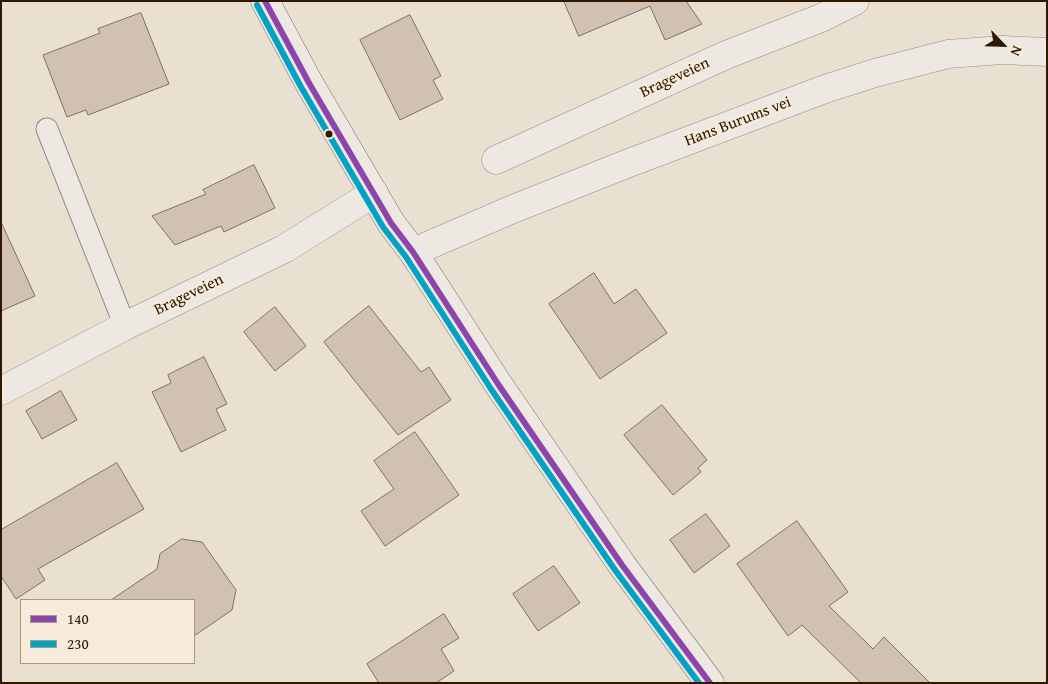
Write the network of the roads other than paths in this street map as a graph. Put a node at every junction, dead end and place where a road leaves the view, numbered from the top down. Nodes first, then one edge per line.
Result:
1 (265, 1) edge
2 (855, 1) edge
3 (1047, 52) edge
4 (47, 129) dead end
5 (496, 160) dead end
6 (374, 193) junction
7 (413, 252) junction
8 (125, 326) junction
9 (1, 391) edge
10 (710, 683) edge

1 - 6 street
2 - 5 street, Brageveien
3 - 7 street, Hans Burums vei
4 - 8 lane
6 - 7 street
6 - 8 street, Brageveien
7 - 10 street
8 - 9 street, Brageveien

